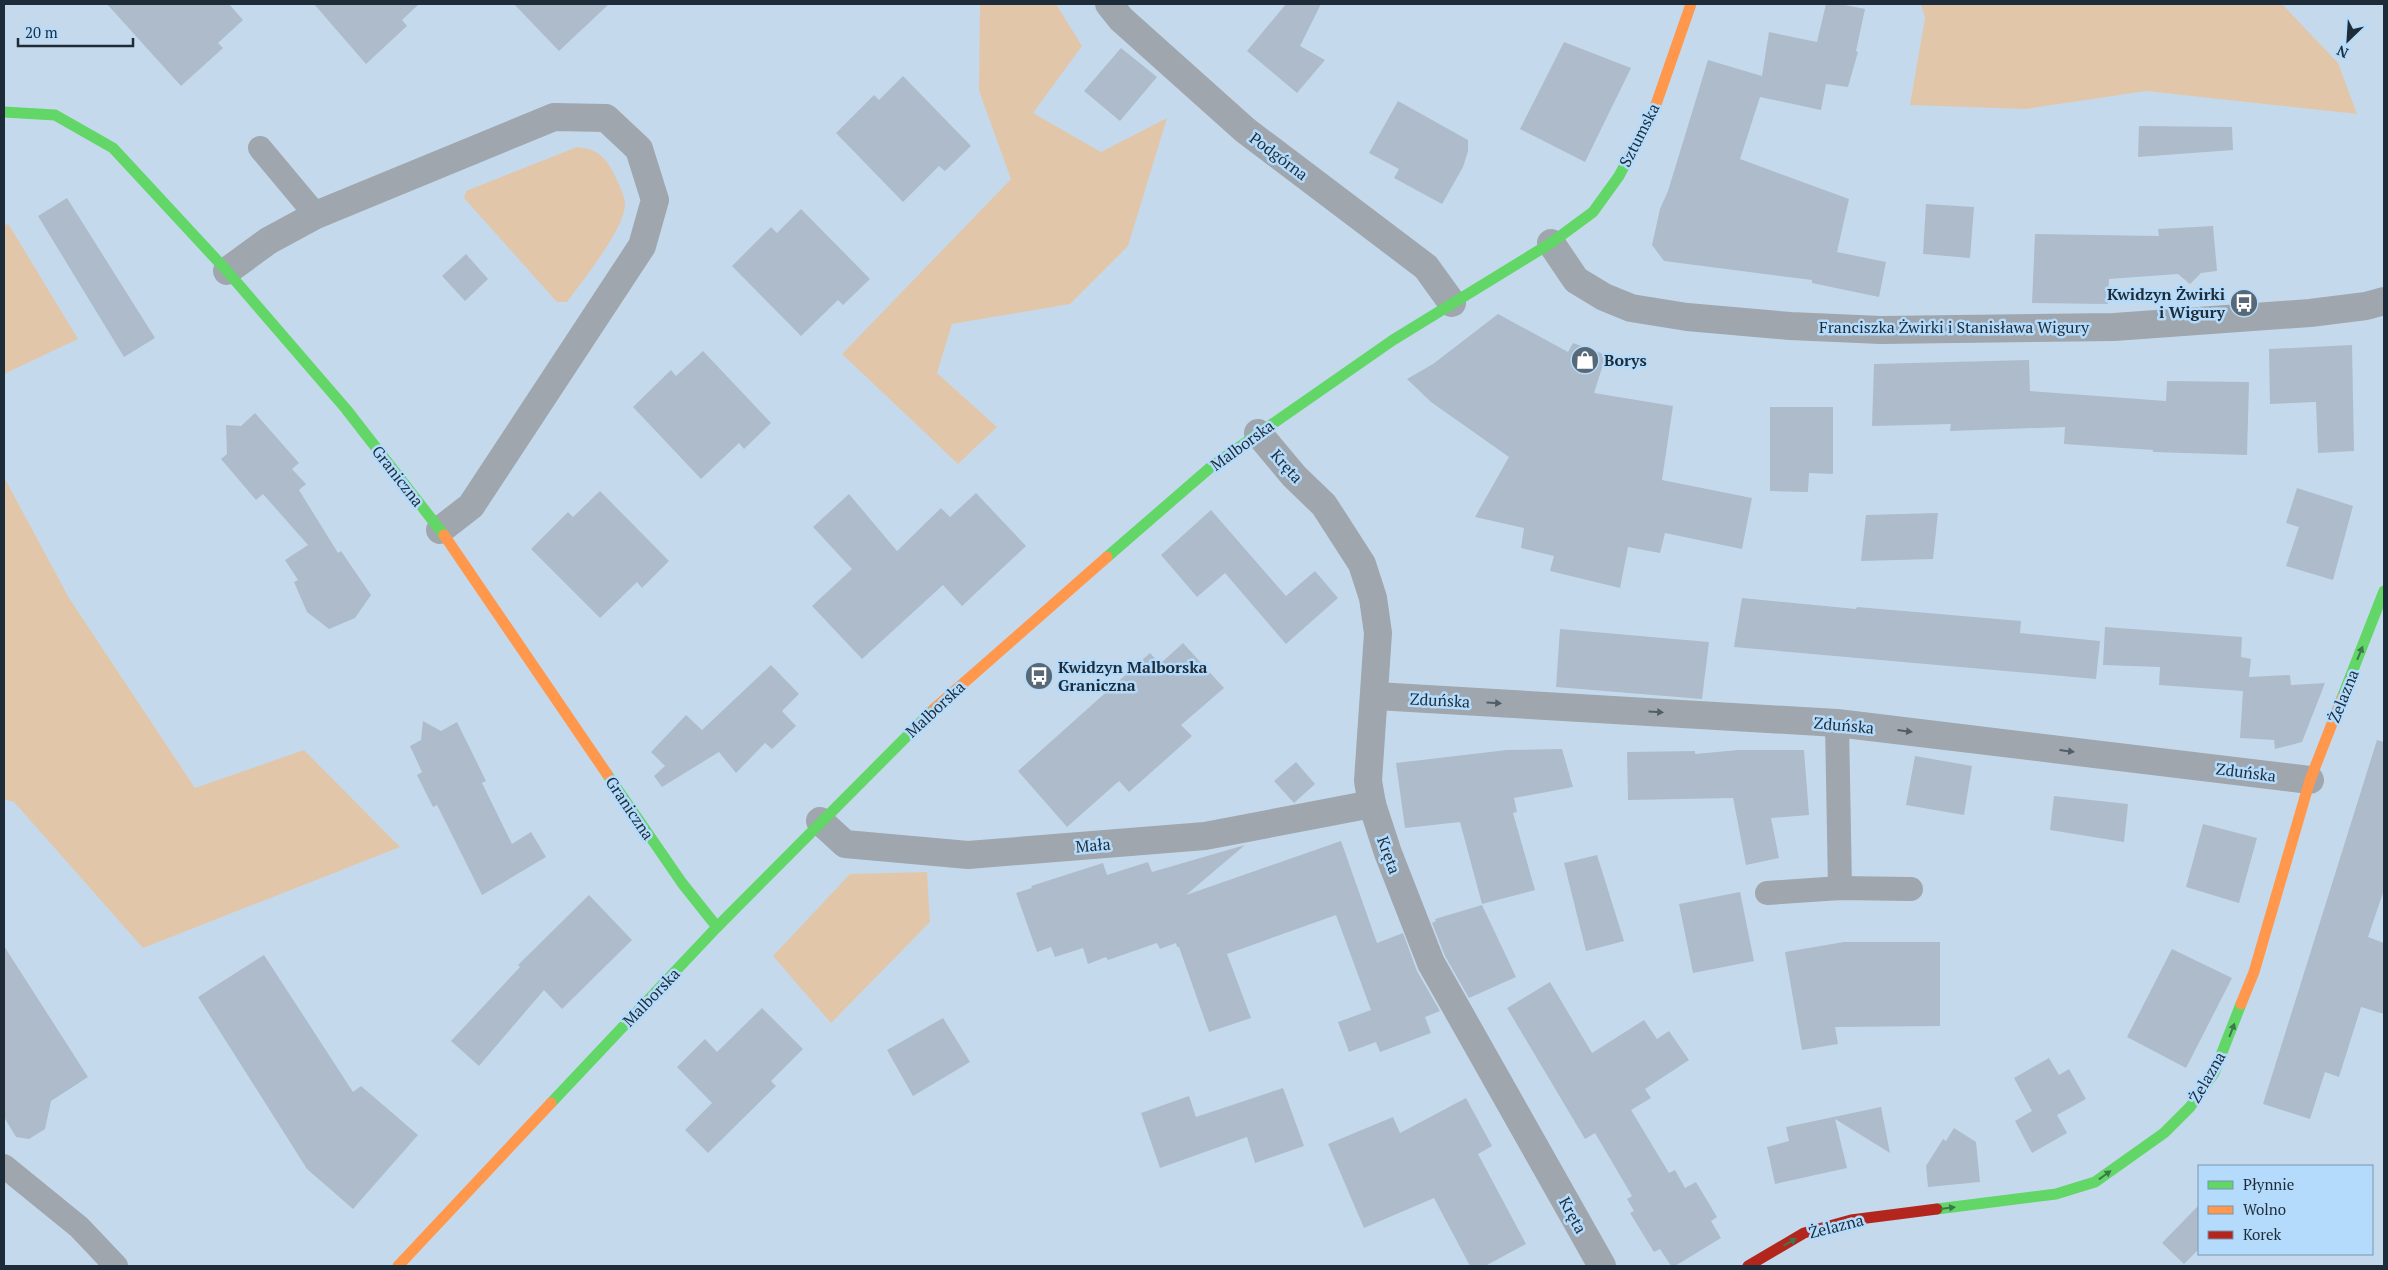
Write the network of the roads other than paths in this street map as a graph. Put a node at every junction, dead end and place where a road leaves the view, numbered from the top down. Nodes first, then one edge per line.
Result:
1 (1109, 4) edge
2 (1692, 4) edge
3 (4, 112) edge
4 (260, 148) dead end
5 (316, 216) junction
6 (1551, 242) junction
7 (227, 272) junction
8 (2384, 301) edge
9 (1452, 303) junction
10 (1258, 433) junction
11 (440, 530) junction
12 (2384, 592) edge
13 (1376, 696) junction
14 (1838, 723) junction
15 (2310, 780) junction
16 (1372, 804) junction
17 (820, 821) junction
18 (1840, 888) junction
19 (1911, 889) dead end
20 (1767, 893) dead end
21 (717, 927) junction
22 (4, 1166) edge
23 (116, 1266) edge
24 (398, 1266) edge
25 (1602, 1266) edge
26 (1748, 1266) edge

1 - 9 street, Podgórna
2 - 6 street, Sztumska
3 - 7 street, Graniczna
4 - 5 lane
5 - 7 street
5 - 11 street
6 - 8 street, Franciszka Żwirki i Stanisława Wigury
6 - 9 street, Malborska
7 - 11 street, Graniczna
9 - 10 street, Malborska
10 - 13 street, Kręta
10 - 17 street, Malborska
11 - 21 street, Graniczna
15 -> 12 street, Żelazna
13 -> 14 street, Zduńska
13 - 16 street, Kręta
14 -> 15 street, Zduńska
14 - 18 lane
26 -> 15 street, Żelazna
16 - 17 street, Mała
16 - 25 street, Kręta
17 - 21 street, Malborska
18 - 19 lane
18 - 20 lane
21 - 24 street, Malborska
22 - 23 lane

